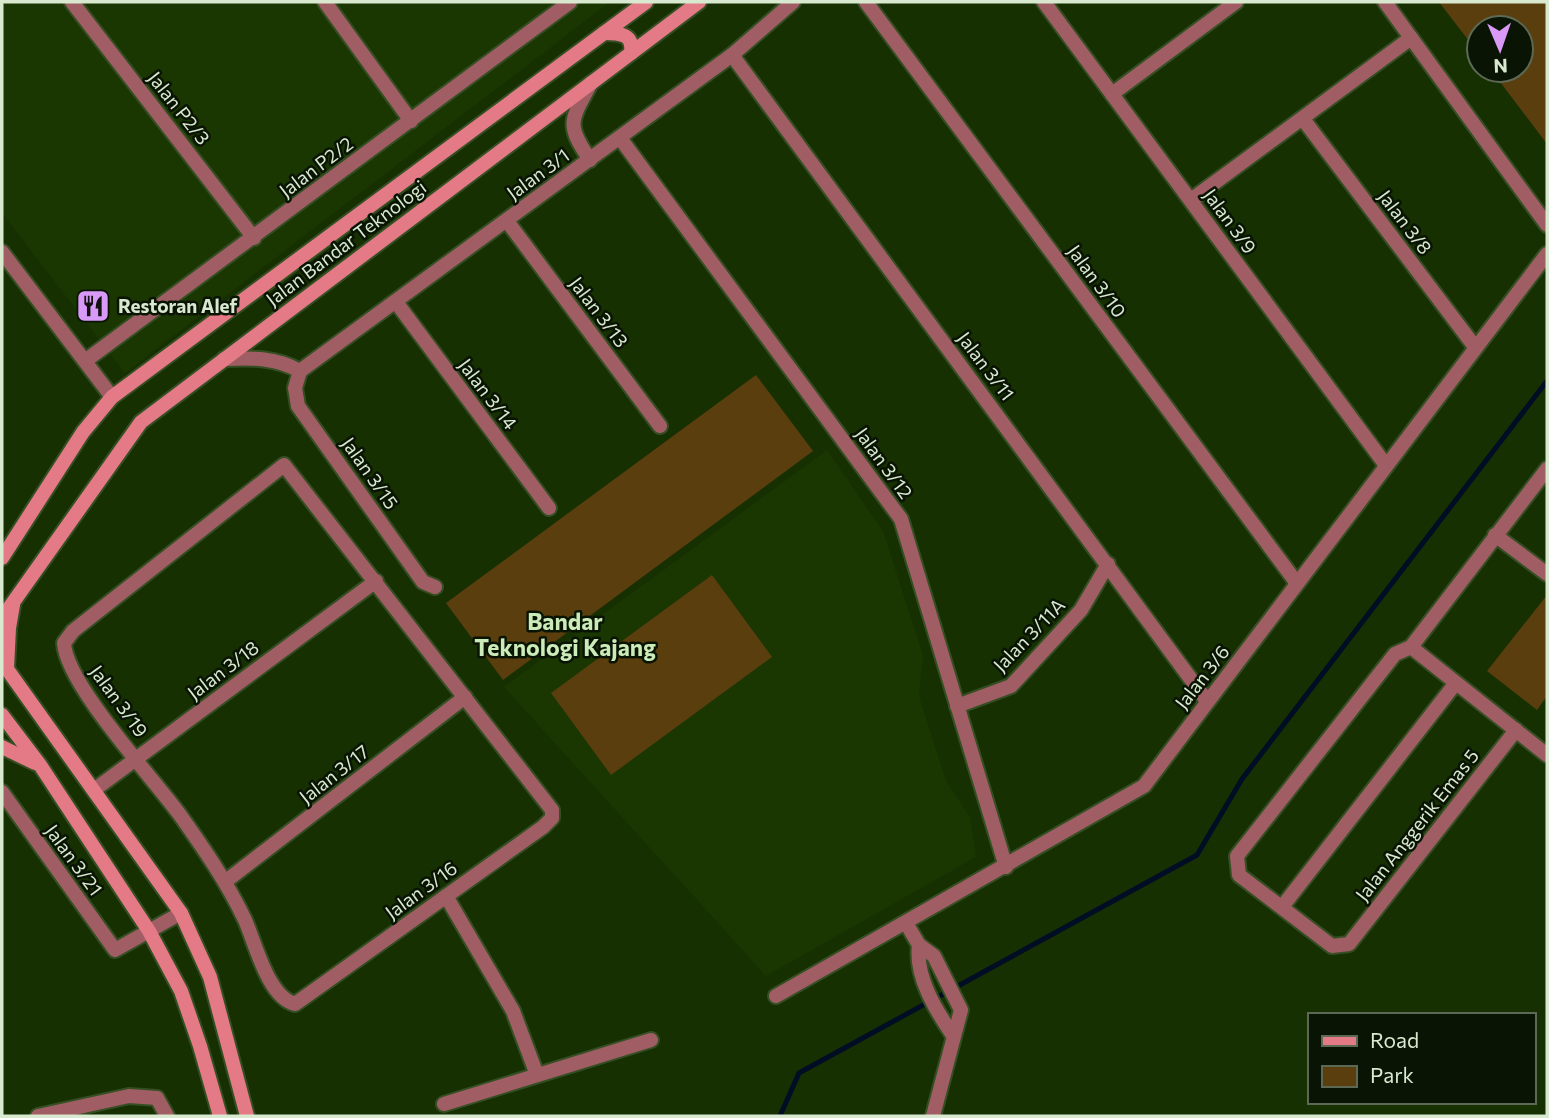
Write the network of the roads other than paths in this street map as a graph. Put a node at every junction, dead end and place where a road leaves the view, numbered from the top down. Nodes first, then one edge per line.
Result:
1 (72, 2) edge
2 (326, 2) edge
3 (570, 2) edge
4 (646, 2) edge
5 (699, 2) edge
6 (793, 2) edge
7 (866, 2) edge
8 (1044, 2) edge
9 (1236, 2) edge
10 (1385, 2) edge
11 (1219, 7) edge
12 (604, 33) junction
13 (1411, 38) junction
14 (631, 53) junction
15 (732, 55) junction
16 (591, 83) junction
17 (1112, 93) junction
18 (1303, 119) junction
19 (411, 121) junction
20 (620, 138) junction
21 (590, 160) junction
22 (1191, 200) junction
23 (507, 221) junction
24 (1547, 225) edge
25 (254, 237) junction
26 (2, 252) edge
27 (1547, 254) edge
28 (396, 302) junction
29 (1475, 347) junction
30 (224, 359) junction
31 (85, 361) junction
32 (300, 371) junction
33 (112, 397) junction
34 (660, 426) dead end
35 (1385, 464) junction
36 (1547, 469) edge
37 (549, 508) dead end
38 (1495, 535) junction
39 (2, 558) edge
40 (1108, 565) junction
41 (1547, 574) edge
42 (376, 581) junction
43 (1296, 582) junction
44 (435, 587) dead end
45 (15, 597) junction
46 (2, 618) edge
47 (1410, 647) junction
48 (4, 665) edge
49 (1455, 684) junction
50 (465, 697) junction
51 (1207, 701) junction
52 (957, 706) junction
53 (2, 715) edge
54 (1516, 730) junction
55 (2, 747) edge
56 (1547, 755) edge
57 (136, 758) junction
58 (40, 765) junction
59 (94, 790) junction
60 (2, 792) edge
61 (1006, 867) junction
62 (226, 881) junction
63 (446, 896) junction
64 (1282, 908) junction
65 (181, 913) junction
66 (906, 923) junction
67 (149, 931) junction
68 (919, 946) junction
69 (776, 996) dead end
70 (306, 998) joint
71 (952, 1034) junction
72 (651, 1040) dead end
73 (537, 1074) junction
74 (444, 1104) dead end
75 (38, 1116) edge
76 (167, 1116) edge
77 (219, 1116) edge
78 (247, 1116) edge
79 (933, 1116) edge

1 - 25 street, Jalan P2/3
2 - 19 street
3 - 19 street, Jalan P2/2
4 - 12 street, Jalan Bandar Teknologi
5 - 14 street, Jalan Bandar Teknologi
6 - 15 street, Jalan 3/1
7 - 43 street, Jalan 3/10
8 - 17 street, Jalan 3/9
9 - 11 street
10 - 13 street
11 - 17 street
12 - 14 street
12 - 33 street, Jalan Bandar Teknologi
13 - 18 street
13 - 24 street
14 - 16 street, Jalan Bandar Teknologi
15 - 20 street, Jalan 3/1
15 - 40 street, Jalan 3/11
16 - 21 street
16 - 30 street, Jalan Bandar Teknologi
17 - 22 street, Jalan 3/9
18 - 22 street
18 - 29 street, Jalan 3/8
19 - 25 street, Jalan P2/2
20 - 21 street, Jalan 3/1
20 - 52 street, Jalan 3/12
21 - 23 street, Jalan 3/1
22 - 35 street, Jalan 3/9
23 - 28 street, Jalan 3/1
23 - 34 street, Jalan 3/13
25 - 31 street, Jalan P2/2
26 - 31 street
27 - 29 street, Jalan 3/6
28 - 32 street, Jalan 3/1
28 - 37 street, Jalan 3/14
29 - 35 street, Jalan 3/6
30 - 32 street
30 - 45 street, Jalan Bandar Teknologi
31 - 33 street
32 - 44 street, Jalan 3/15
33 - 39 street, Jalan Bandar Teknologi
35 - 43 street, Jalan 3/6
36 - 38 street
38 - 41 street
38 - 47 street
40 - 51 street, Jalan 3/11
40 - 52 street, Jalan 3/11A
42 - 50 street
42 - 57 street, Jalan 3/18
42 - 57 street, Jalan 3/19
43 - 51 street, Jalan 3/6
45 - 46 street, Jalan Bandar Teknologi
45 - 48 street
47 - 49 street
47 - 64 street
48 - 59 street
49 - 54 street
49 - 64 street
50 - 62 street, Jalan 3/17
50 - 63 street, Jalan 3/16
51 - 61 street, Jalan 3/6
52 - 61 street, Jalan 3/12
53 - 58 street
54 - 56 street
54 - 64 street, Jalan Anggerik Emas 5
55 - 58 street
57 - 59 street, Jalan 3/18
57 - 62 street, Jalan 3/19
58 - 67 street
59 - 65 street
60 - 67 street, Jalan 3/21
61 - 66 street, Jalan 3/6
62 - 70 street, Jalan 3/19
63 - 70 street, Jalan 3/16
63 - 73 street
65 - 67 street
65 - 78 street
66 - 68 street
66 - 69 street, Jalan 3/6
67 - 77 street
68 - 71 street
68 - 71 street
71 - 79 street
72 - 73 street
73 - 74 street
75 - 76 street

